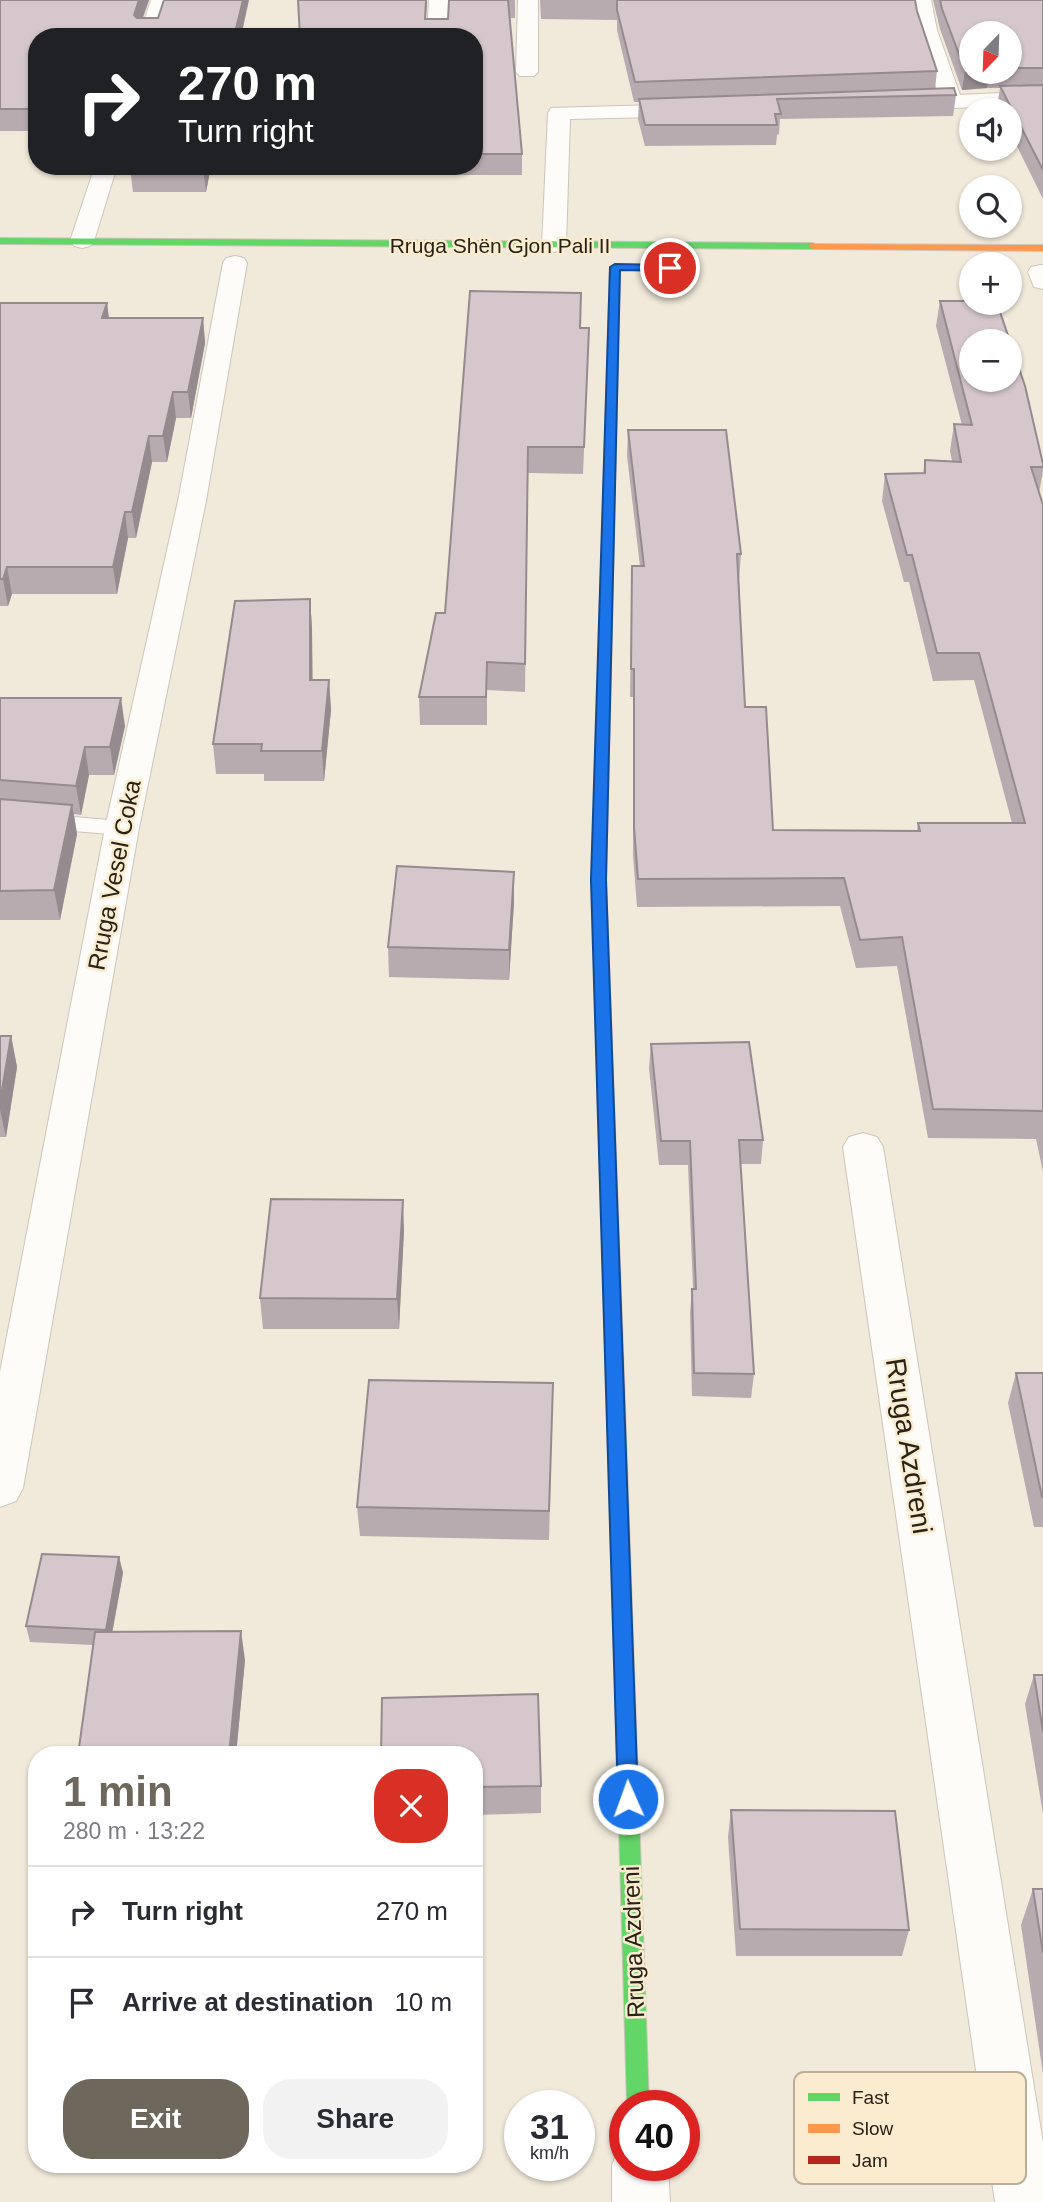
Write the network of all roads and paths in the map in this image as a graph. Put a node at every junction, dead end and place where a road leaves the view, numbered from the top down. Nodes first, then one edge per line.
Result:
1 (161, 0) edge
2 (439, 0) edge
3 (528, 0) edge
4 (921, 0) edge
5 (152, 28) edge
6 (437, 28) edge
7 (527, 72) dead end
8 (1043, 97) edge
9 (953, 102) junction
10 (877, 104) edge
11 (715, 110) edge
12 (103, 175) edge
13 (0, 241) edge
14 (82, 241) junction
15 (554, 245) junction
16 (235, 263) dead end
17 (615, 267) dead end
18 (1038, 269) edge
19 (0, 818) edge
20 (122, 828) junction
21 (863, 1147) dead end
22 (0, 1488) edge
23 (1004, 2072) edge
24 (638, 2090) edge
25 (640, 2181) edge
26 (1021, 2184) edge
27 (641, 2202) edge
28 (1024, 2202) edge

1 - 5 street
2 - 6 street
3 - 7 street
4 - 9 street
8 - 9 street
9 - 10 street
11 - 15 street
12 - 14 street
13 - 14 street, Rruga Shën Gjon Pali II
14 - 15 street, Rruga Shën Gjon Pali II
15 - 18 street, Rruga Shën Gjon Pali II
16 - 20 street, Rruga Vesel Coka
17 - 24 street, Rruga Azdreni
19 - 20 lane
20 - 22 street, Rruga Vesel Coka
21 - 23 street, Rruga Azdreni
25 - 27 street
26 - 28 street, Rruga Azdreni

